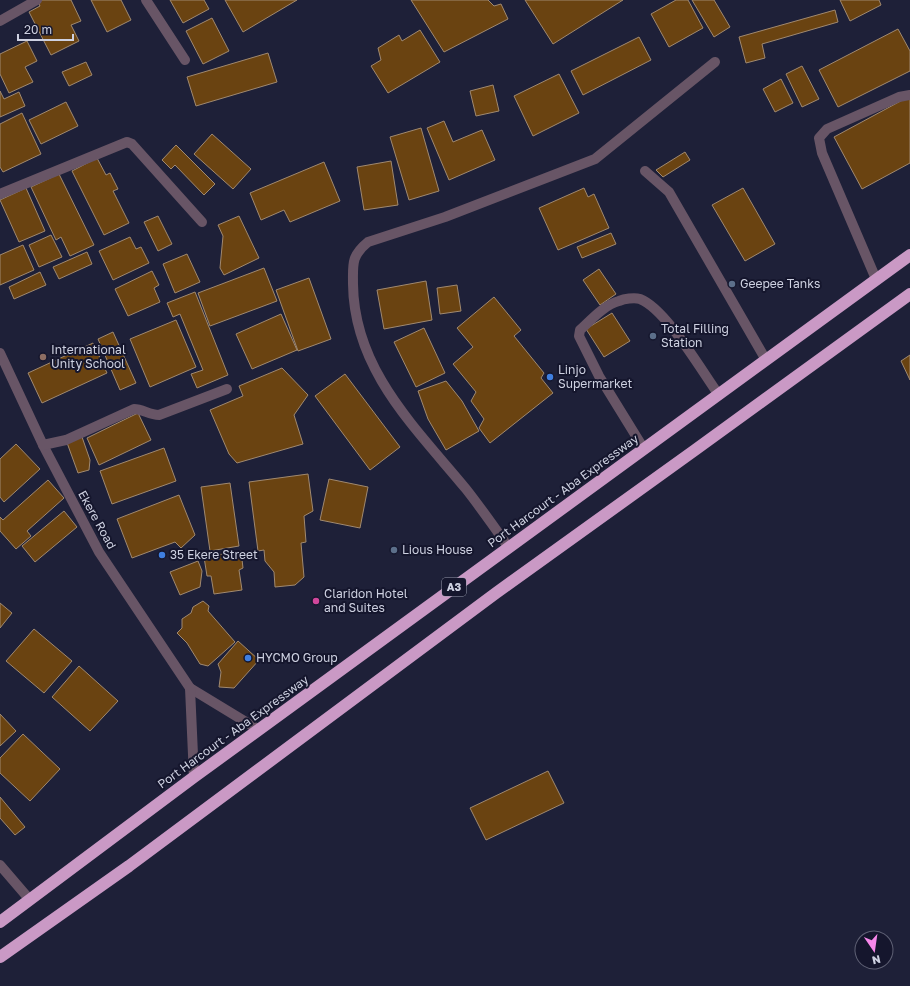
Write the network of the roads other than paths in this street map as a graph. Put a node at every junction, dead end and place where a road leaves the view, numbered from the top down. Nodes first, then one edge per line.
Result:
1 (37, 0) edge
2 (146, 0) edge
3 (0, 21) edge
4 (185, 60) dead end
5 (715, 62) dead end
6 (910, 95) edge
7 (645, 171) dead end
8 (0, 194) edge
9 (202, 222) dead end
10 (910, 255) edge
11 (876, 279) junction
12 (910, 294) edge
13 (0, 353) edge
14 (766, 360) junction
15 (227, 389) dead end
16 (719, 395) junction
17 (43, 445) junction
18 (644, 449) junction
19 (509, 548) junction
20 (190, 688) junction
21 (259, 730) junction
22 (194, 777) junction
23 (0, 865) edge
24 (30, 900) junction
25 (0, 922) edge
26 (0, 957) edge

1 - 3 street
2 - 4 street
5 - 19 street
6 - 11 street
7 - 14 street
8 - 9 street
10 - 11 highway, Port Harcourt - Aba Expressway / A3
11 - 14 highway, Port Harcourt - Aba Expressway / A3
12 - 26 highway, A3
13 - 17 street, Ekere Road
14 - 16 highway, Port Harcourt - Aba Expressway / A3
15 - 17 street
16 - 18 highway, Port Harcourt - Aba Expressway / A3
16 - 18 street
17 - 20 street, Ekere Road
18 - 19 highway, Port Harcourt - Aba Expressway / A3
19 - 21 highway, Port Harcourt - Aba Expressway / A3
20 - 21 street, Ekere Road
20 - 22 street
21 - 22 highway, Port Harcourt - Aba Expressway / A3
22 - 24 highway, Port Harcourt - Aba Expressway / A3
23 - 24 street
24 - 25 highway, Port Harcourt - Aba Expressway / A3

